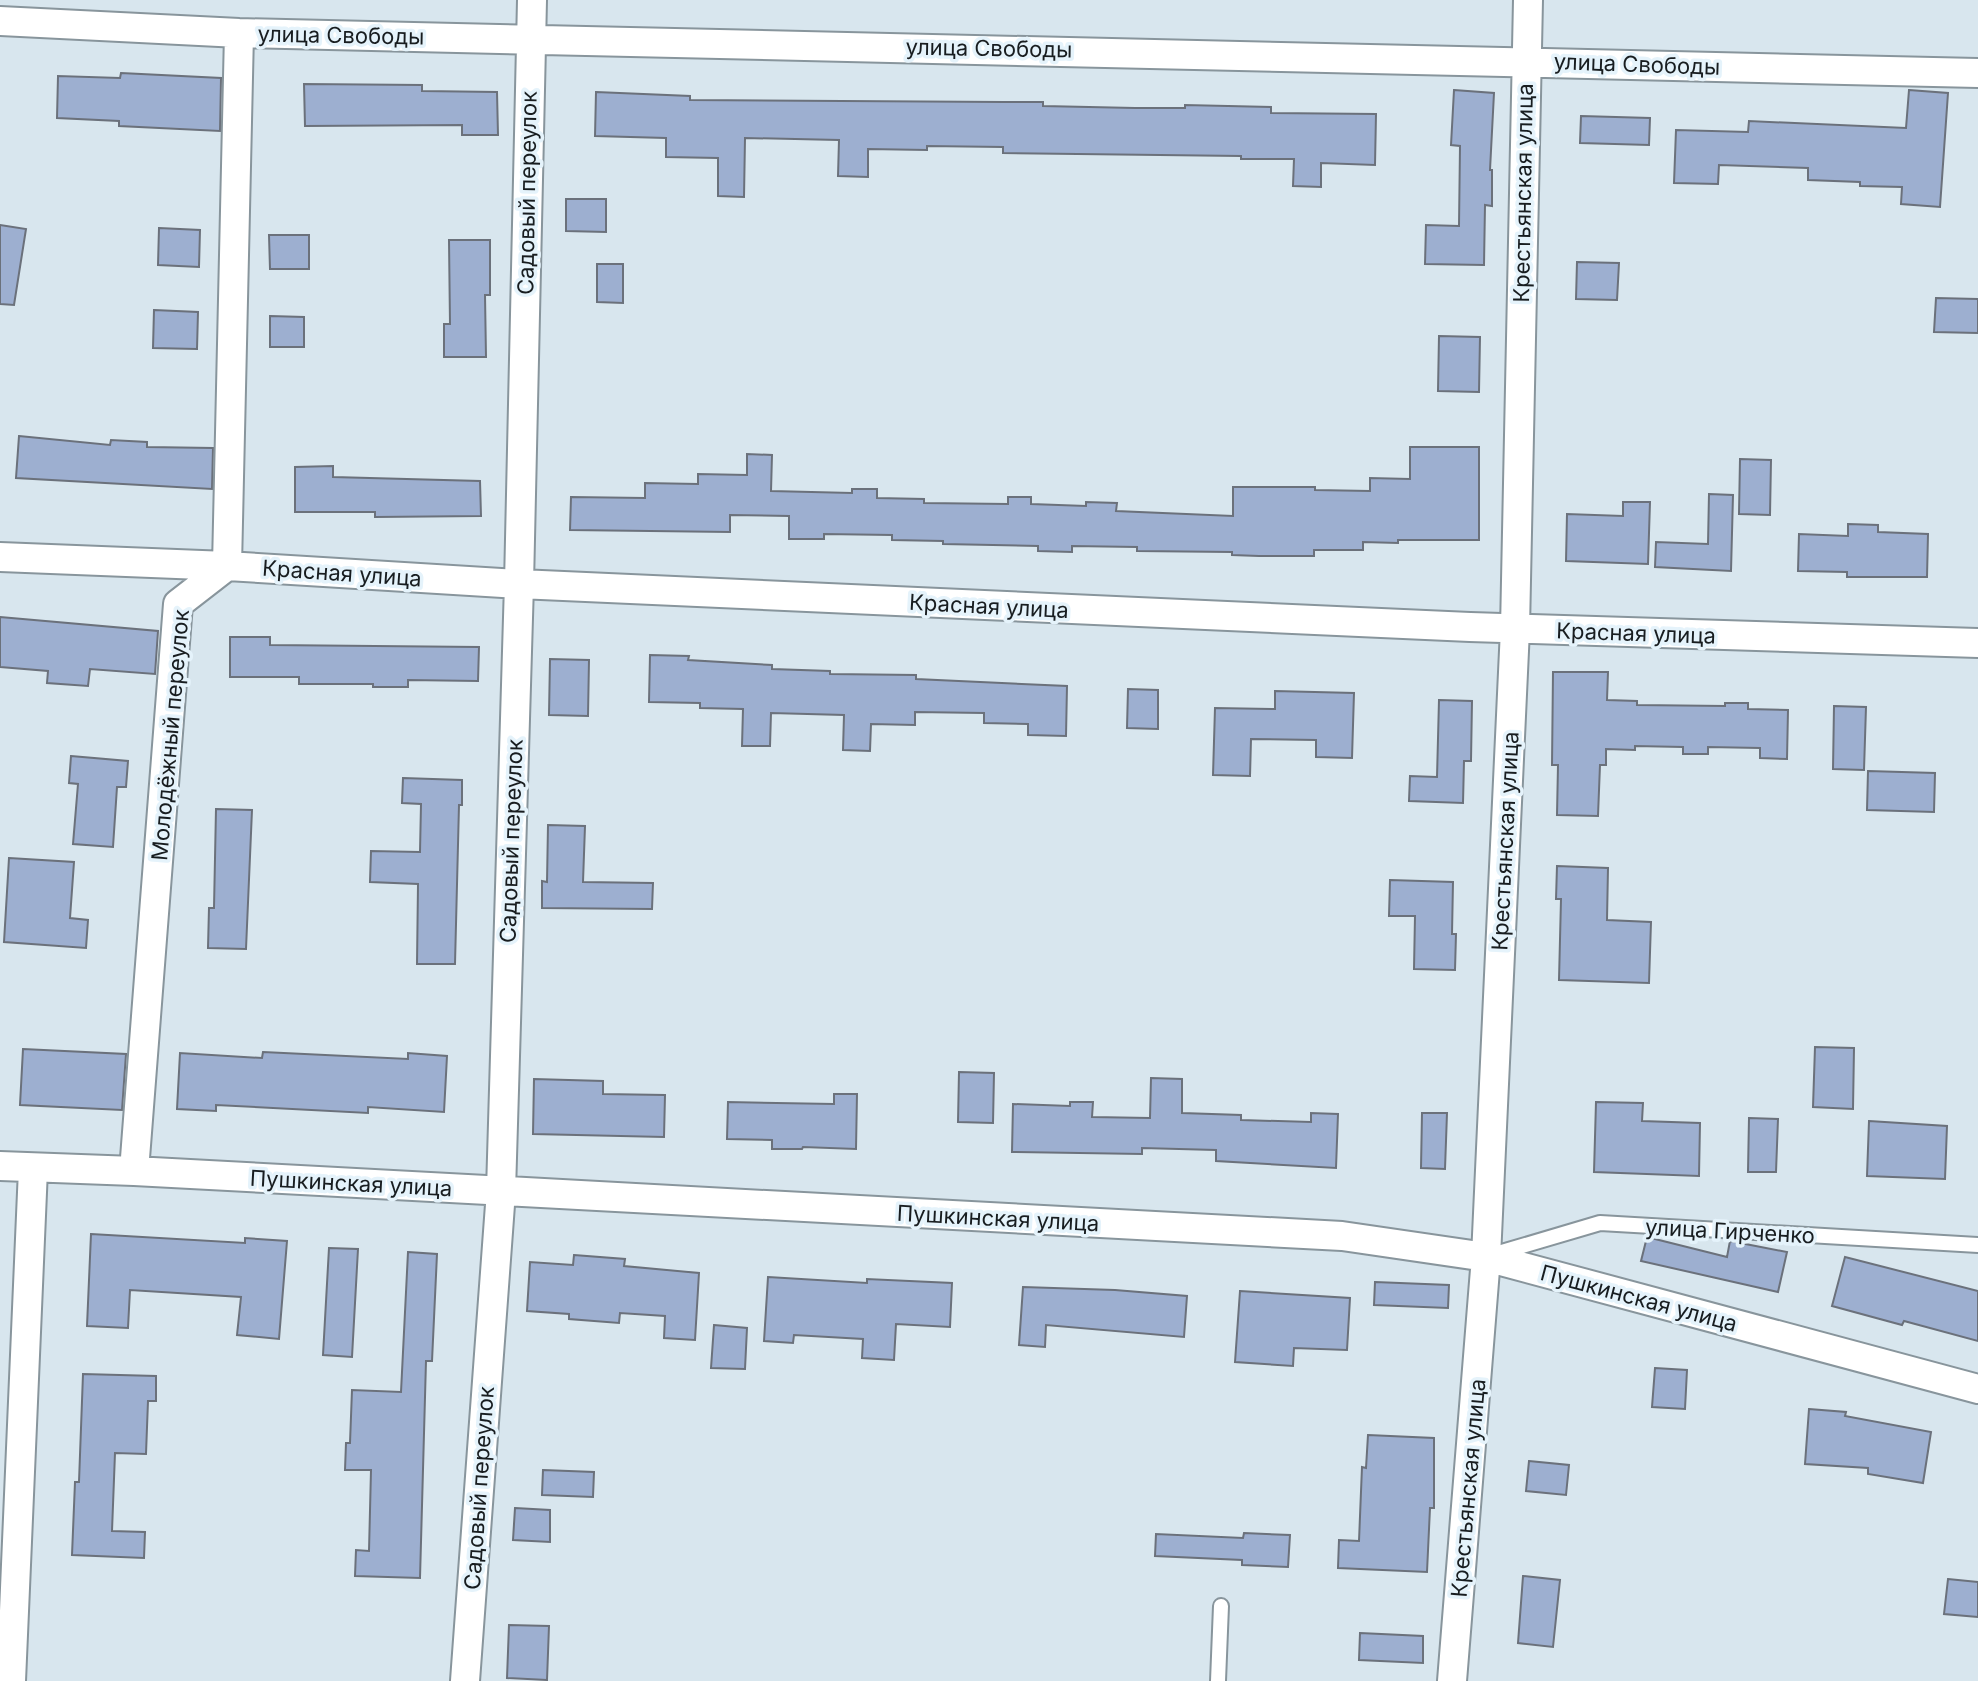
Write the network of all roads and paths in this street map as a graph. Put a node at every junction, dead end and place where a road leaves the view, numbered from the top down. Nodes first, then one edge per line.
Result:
1 (532, 0) edge
2 (1528, 0) edge
3 (0, 21) edge
4 (239, 33) junction
5 (529, 38) junction
6 (1525, 61) junction
7 (1978, 73) edge
8 (0, 557) edge
9 (227, 566) junction
10 (519, 584) junction
11 (1515, 629) junction
12 (1978, 643) edge
13 (0, 1166) edge
14 (33, 1169) junction
15 (134, 1171) junction
16 (501, 1191) junction
17 (1978, 1245) edge
18 (1486, 1257) junction
19 (1978, 1389) edge
20 (1221, 1606) dead end
21 (11, 1681) edge
22 (465, 1681) edge
23 (1218, 1681) edge
24 (1452, 1681) edge

1 - 5 street, Садовый переулок
2 - 6 street, Крестьянская улица
3 - 4 street, улица Свободы
4 - 5 street, улица Свободы
4 - 9 street
5 - 6 street, улица Свободы
5 - 10 street, Садовый переулок
6 - 7 street, улица Свободы
6 - 11 street, Крестьянская улица
8 - 9 street, Красная улица
9 - 10 street, Красная улица
9 - 15 street, Молодёжный переулок
10 - 11 street, Красная улица
10 - 16 street, Садовый переулок
11 - 12 street, Красная улица
11 - 18 street, Крестьянская улица
13 - 14 street, Пушкинская улица
14 - 15 street, Пушкинская улица
14 - 21 street
15 - 16 street, Пушкинская улица
16 - 18 street, Пушкинская улица
16 - 22 street, Садовый переулок
17 - 18 lane, улица Гирченко
18 - 19 street, Пушкинская улица
18 - 24 street, Крестьянская улица
20 - 23 lane

